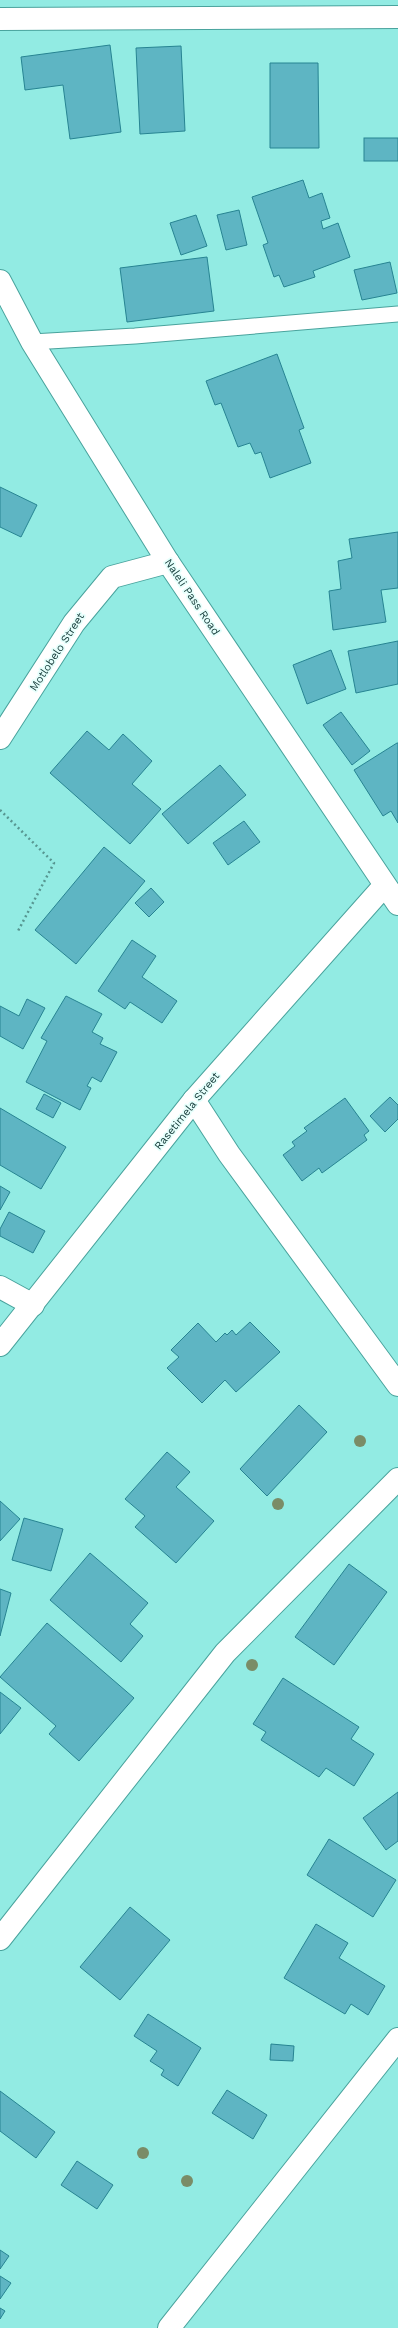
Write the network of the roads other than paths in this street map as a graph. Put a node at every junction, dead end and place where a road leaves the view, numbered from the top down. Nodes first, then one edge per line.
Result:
1 (398, 17) edge
2 (0, 19) edge
3 (0, 281) edge
4 (398, 314) edge
5 (32, 342) junction
6 (168, 562) junction
7 (0, 738) edge
8 (384, 886) junction
9 (398, 904) edge
10 (194, 1100) junction
11 (0, 1287) edge
12 (33, 1305) junction
13 (0, 1344) edge
14 (398, 1385) edge
15 (398, 1478) edge
16 (0, 1939) edge
17 (398, 2039) edge
18 (169, 2328) edge

1 - 2 street
3 - 5 street, Naleli Pass Road
4 - 5 lane
5 - 6 street, Naleli Pass Road
6 - 7 street, Motlobelo Street
6 - 8 street, Naleli Pass Road
8 - 9 street, Naleli Pass Road
8 - 10 street, Rasetimela Street
10 - 12 street, Rasetimela Street
10 - 14 street
11 - 12 street
12 - 13 street, Rasetimela Street
15 - 16 street
17 - 18 street

